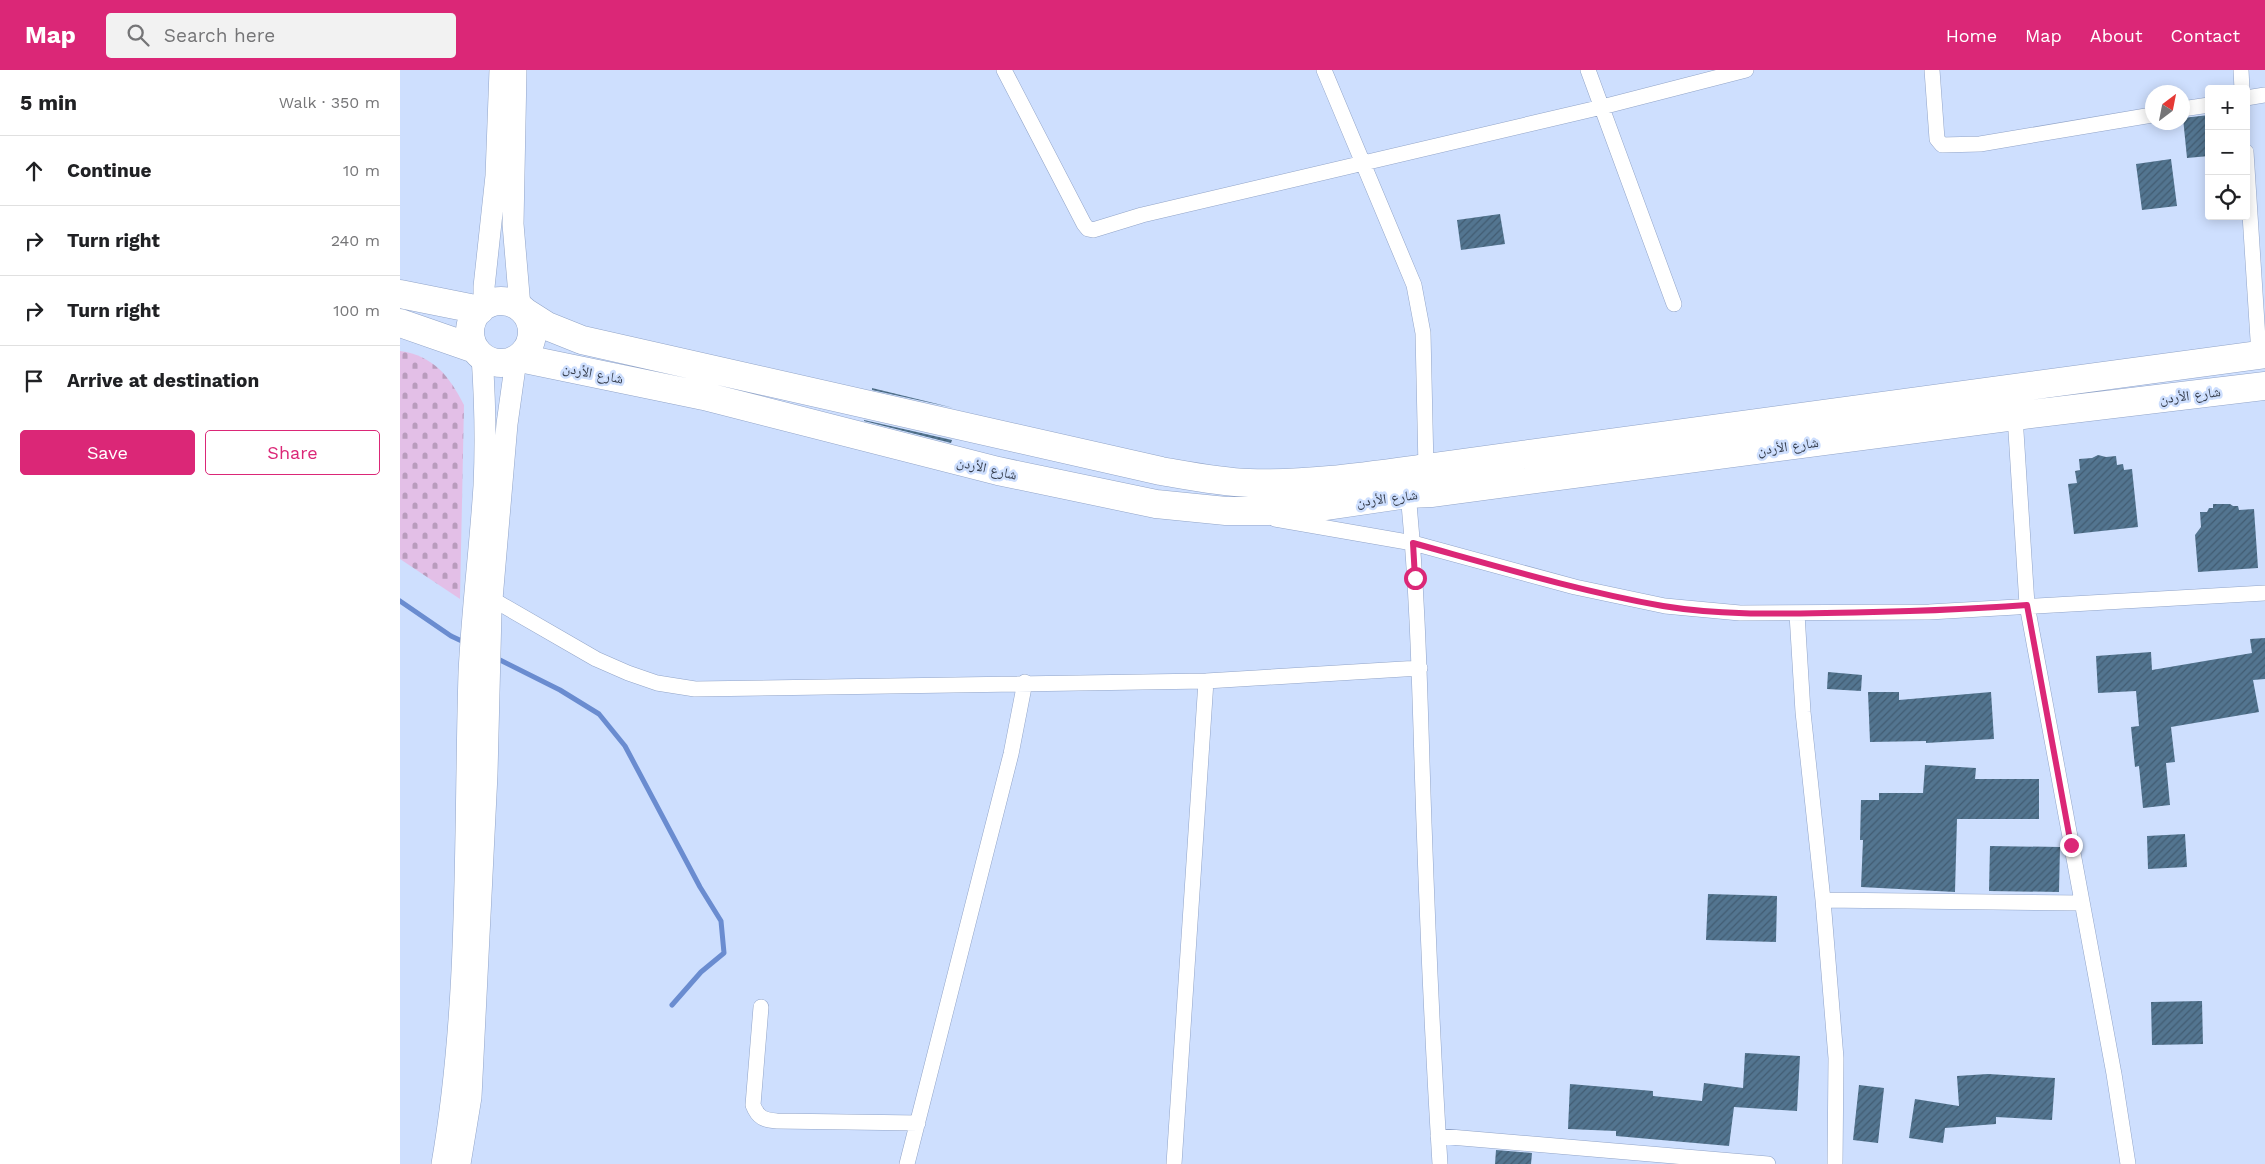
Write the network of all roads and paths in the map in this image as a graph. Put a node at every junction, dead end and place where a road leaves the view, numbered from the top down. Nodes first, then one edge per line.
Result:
1 (514, 70) edge
2 (1004, 70) edge
3 (1324, 70) edge
4 (1588, 70) edge
5 (1746, 70) edge
6 (1932, 70) edge
7 (2241, 70) edge
8 (2242, 85) edge
9 (2265, 95) edge
10 (2250, 97) edge
11 (2205, 106) edge
12 (1602, 107) junction
13 (2190, 108) edge
14 (2145, 116) edge
15 (1362, 164) junction
16 (2248, 175) edge
17 (400, 294) edge
18 (1674, 304) dead end
19 (482, 308) junction
20 (523, 310) junction
21 (400, 323) edge
22 (478, 352) junction
23 (2262, 354) edge
24 (518, 359) junction
25 (2265, 386) edge
26 (2015, 416) junction
27 (1426, 468) junction
28 (1161, 471) junction
29 (1408, 494) junction
30 (1156, 504) junction
31 (1226, 510) junction
32 (1413, 543) junction
33 (2265, 593) edge
34 (483, 604) junction
35 (2027, 605) junction
36 (1796, 614) junction
37 (1420, 668) junction
38 (479, 675) junction
39 (1206, 681) junction
40 (1025, 682) junction
41 (1823, 900) junction
42 (2082, 902) junction
43 (761, 1007) dead end
44 (918, 1123) junction
45 (1438, 1136) junction
46 (442, 1164) edge
47 (460, 1164) edge
48 (907, 1164) edge
49 (1174, 1164) edge
50 (1440, 1164) edge
51 (1768, 1164) edge
52 (1835, 1164) edge
53 (2128, 1164) edge

1 - 19 main road
1 - 20 main road
2 - 15 street
3 - 15 street
4 - 12 street
5 - 12 street
6 - 14 street
7 - 8 street
9 - 10 street
11 - 13 street
12 - 15 street
12 - 18 street
15 - 27 street
16 - 23 street
17 - 19 highway
19 - 20 highway
19 - 22 highway
20 - 24 highway
20 - 28 highway, شارع الأردن
21 - 22 highway
22 - 24 highway
22 - 34 main road
23 - 27 highway, شارع الأردن
24 - 30 highway, شارع الأردن
24 - 34 main road
25 - 26 highway, شارع الأردن
26 - 29 highway, شارع الأردن
26 - 35 street
27 - 28 highway, شارع الأردن
28 - 30 highway
29 - 31 highway, شارع الأردن
29 - 32 street
30 - 31 highway, شارع الأردن
31 - 32 street
32 - 36 street
32 - 37 street
33 - 35 street
34 - 38 main road
34 - 40 street
35 - 36 street
35 - 42 street
36 - 41 street
37 - 39 street
37 - 45 street
38 - 46 main road
38 - 47 main road
39 - 40 street
39 - 49 street
40 - 44 street
41 - 42 street
41 - 52 street
42 - 53 street
43 - 44 street
44 - 48 street
45 - 50 street
45 - 51 street

